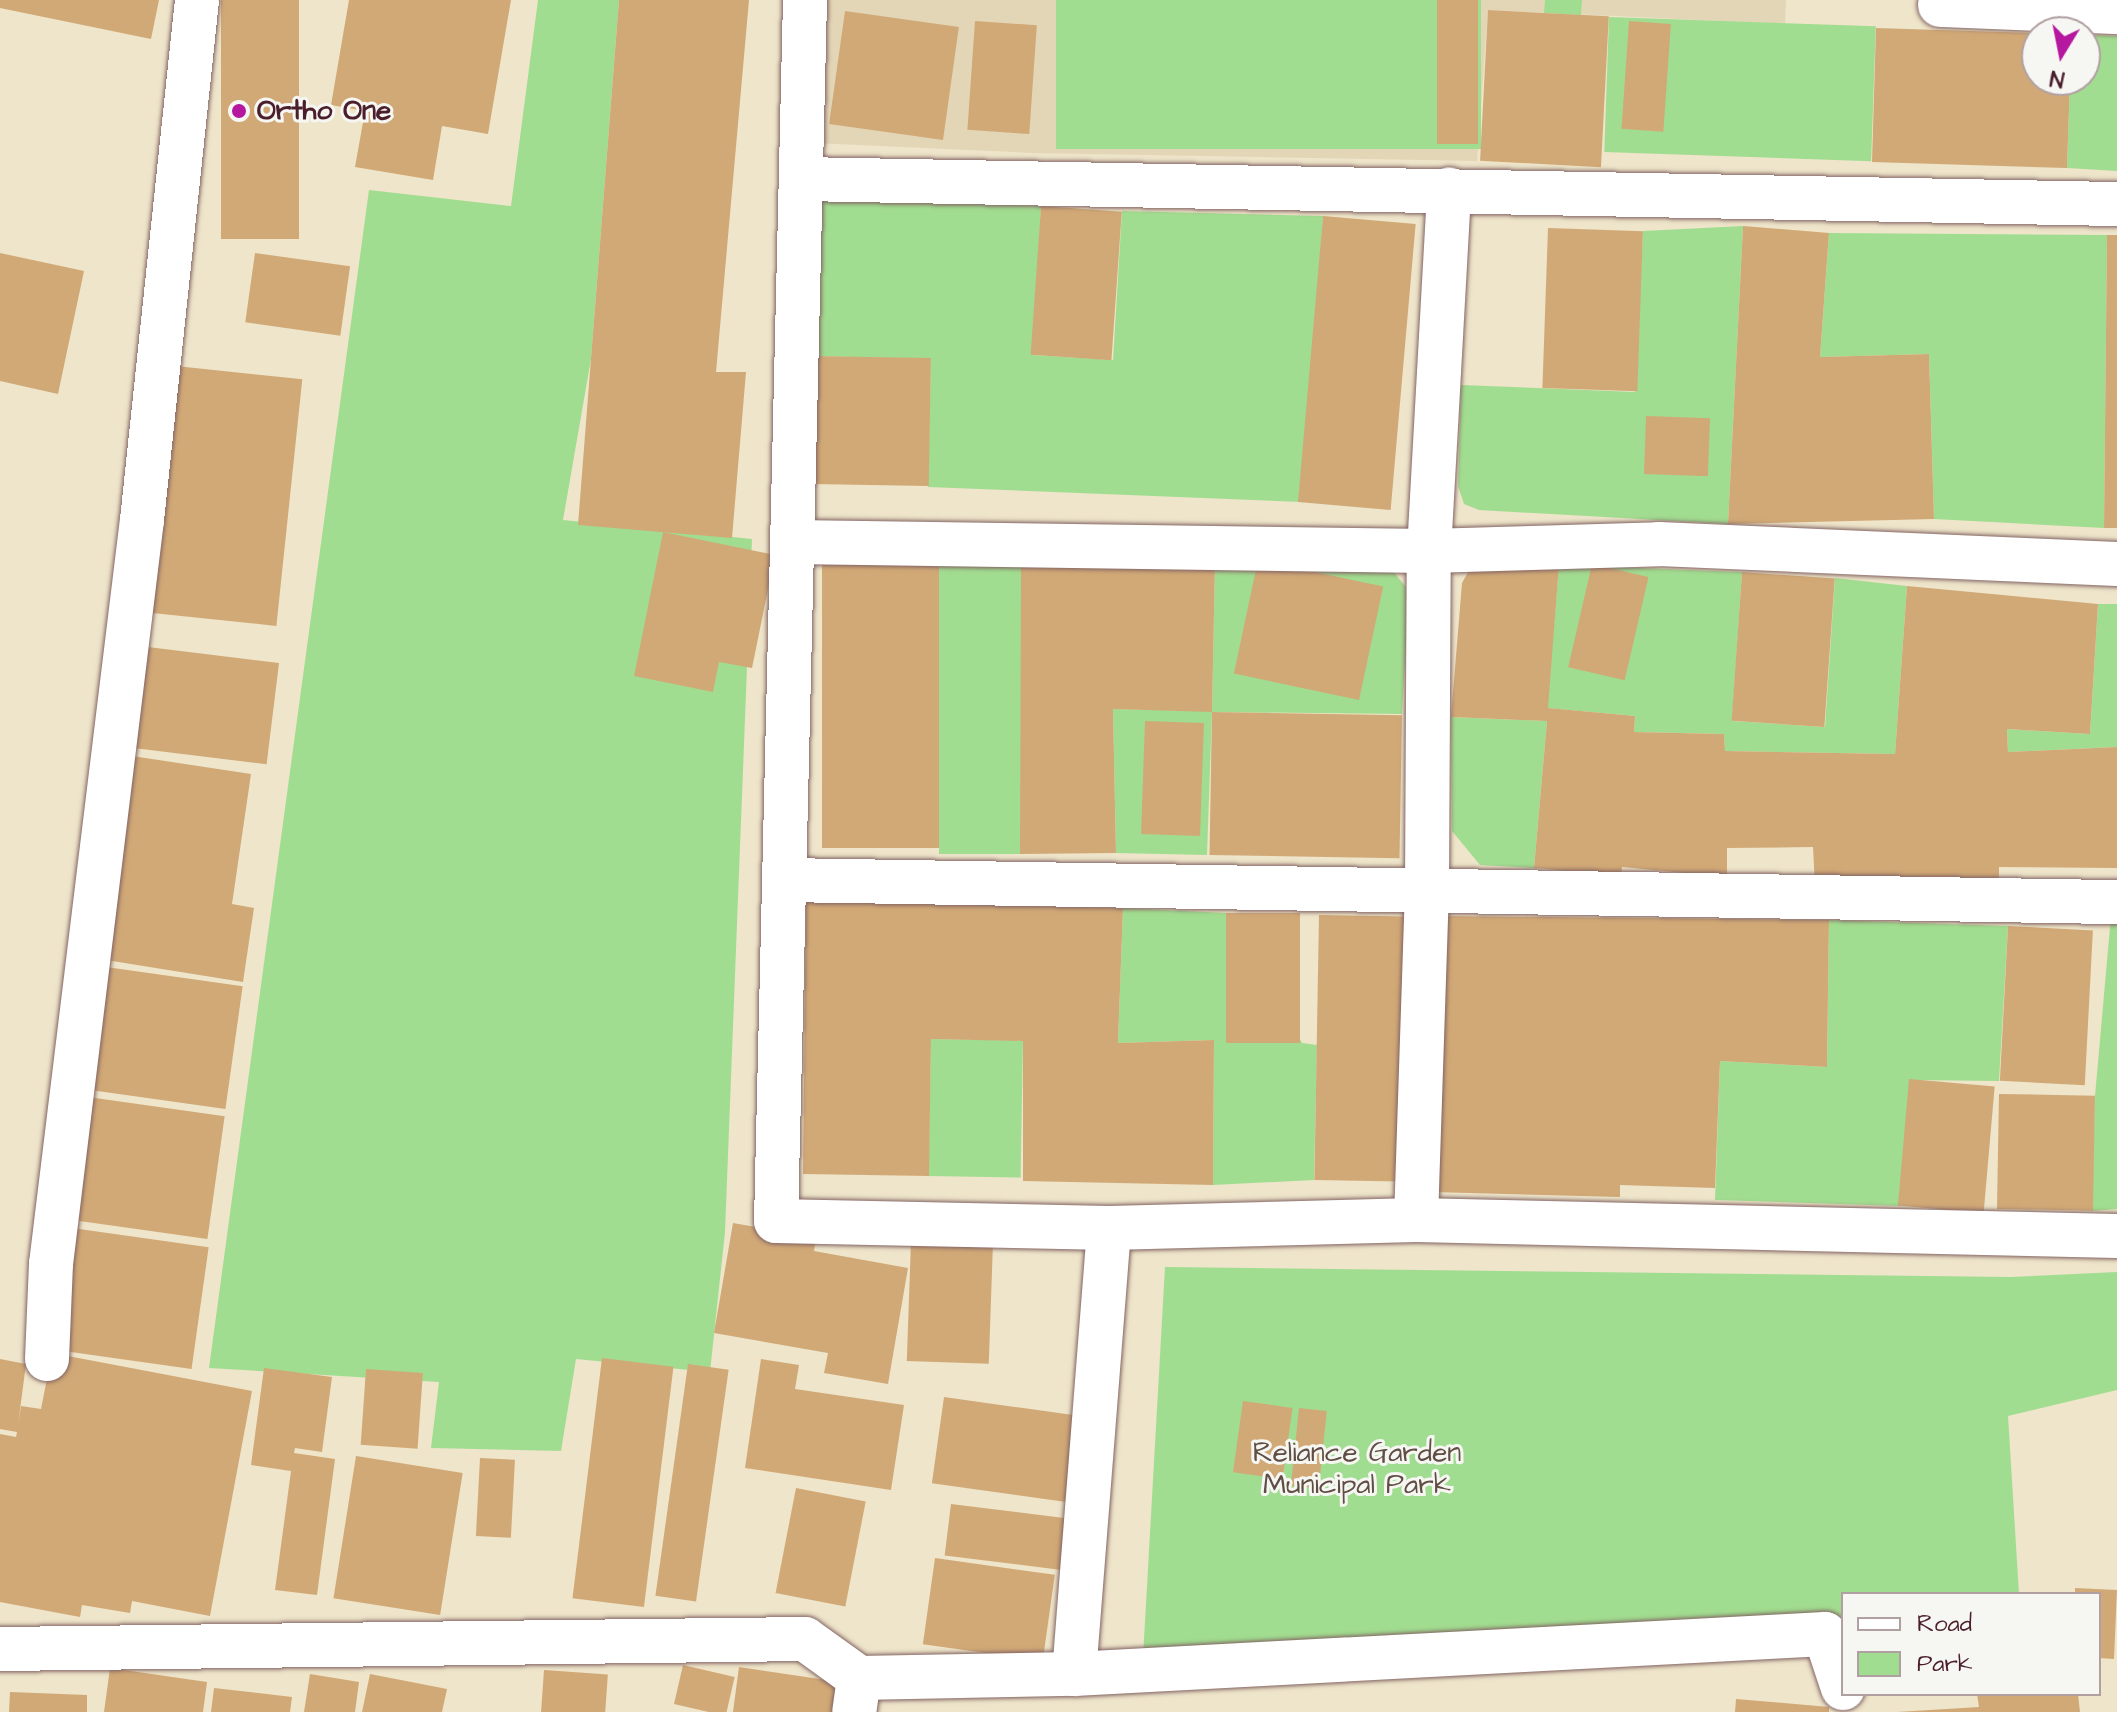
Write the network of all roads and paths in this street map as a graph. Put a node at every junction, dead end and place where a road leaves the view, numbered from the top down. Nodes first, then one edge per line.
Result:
1 (197, 0) edge
2 (805, 0) edge
3 (1940, 5) dead end
4 (2117, 12) edge
5 (801, 179) junction
6 (1449, 190) junction
7 (2117, 204) edge
8 (793, 542) junction
9 (1429, 551) junction
10 (2117, 564) edge
11 (784, 880) junction
12 (1427, 890) junction
13 (2117, 902) edge
14 (1416, 1220) junction
15 (1109, 1228) junction
16 (2117, 1236) edge
17 (47, 1359) dead end
18 (0, 1649) edge
19 (1074, 1674) junction
20 (1841, 1682) edge
21 (856, 1695) edge

1 - 17 street
2 - 5 street
3 - 4 street
5 - 6 street
5 - 8 street
6 - 7 street
6 - 9 street
8 - 9 street
8 - 11 street
9 - 10 street
9 - 12 street
11 - 12 street
11 - 15 street
12 - 13 street
12 - 14 street
14 - 15 street
14 - 16 street
15 - 19 street
18 - 21 street
19 - 20 street
19 - 21 street

